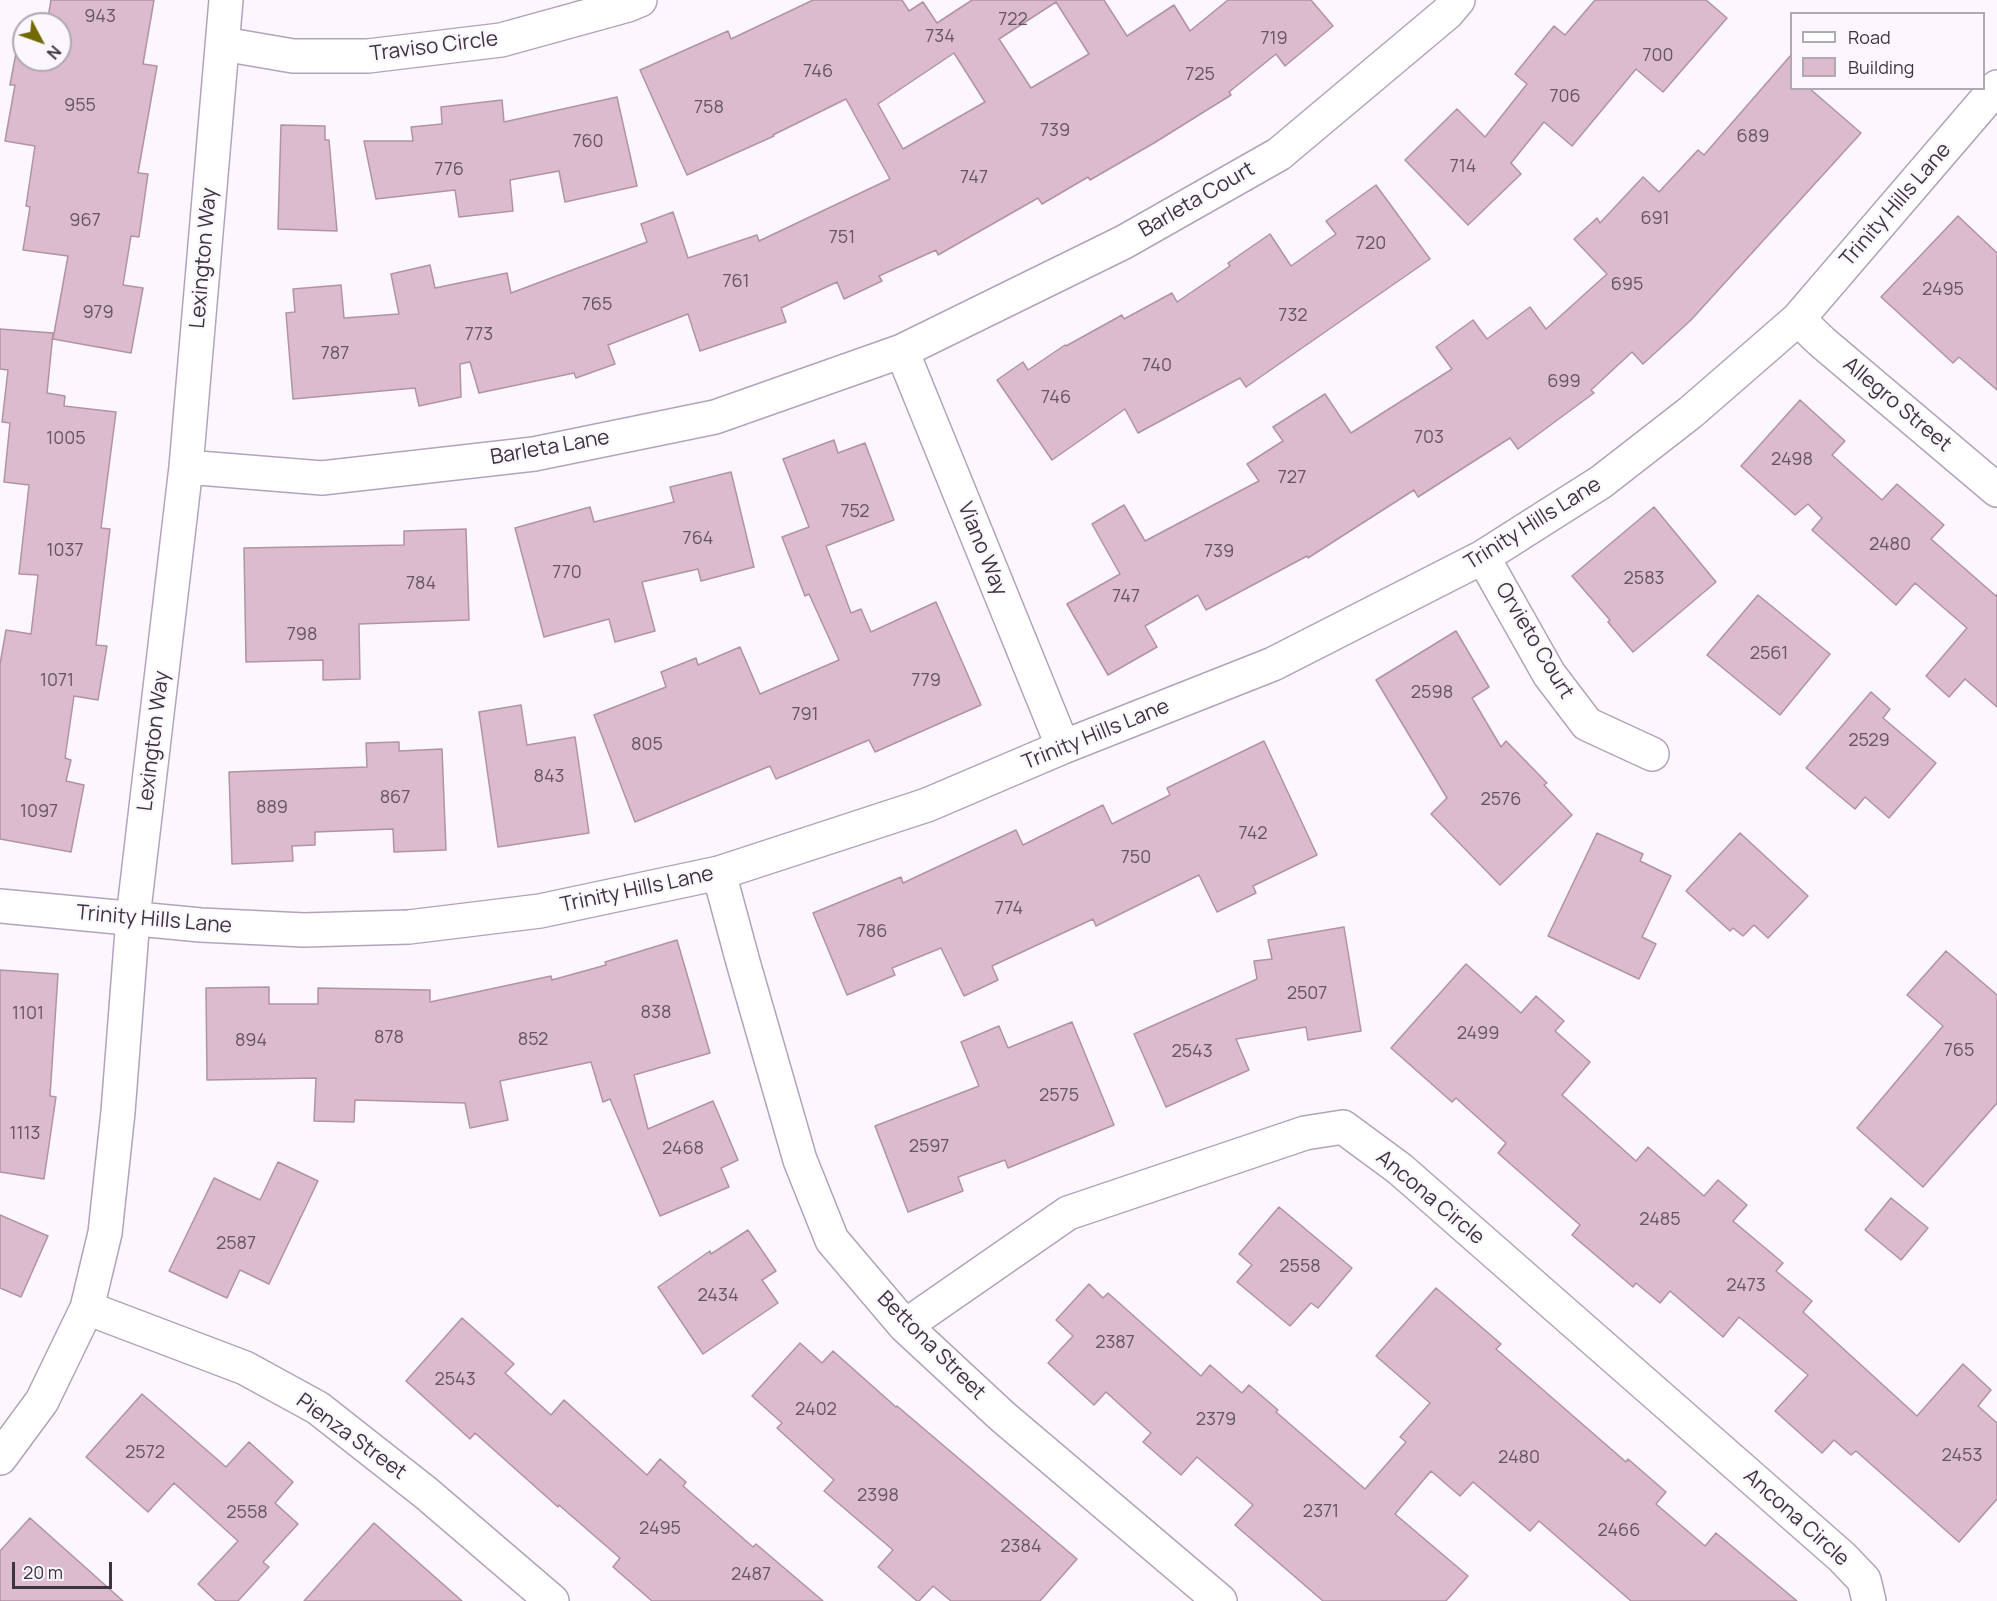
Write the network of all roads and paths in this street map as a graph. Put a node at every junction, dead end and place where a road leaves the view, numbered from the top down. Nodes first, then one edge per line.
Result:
1 (226, 0) edge
2 (640, 0) edge
3 (1458, 0) edge
4 (223, 44) junction
5 (1997, 87) edge
6 (1798, 319) junction
7 (902, 351) junction
8 (186, 467) junction
9 (1997, 490) edge
10 (1483, 557) junction
11 (1063, 747) junction
12 (1652, 754) dead end
13 (719, 873) junction
14 (0, 906) edge
15 (133, 918) junction
16 (87, 1308) junction
17 (905, 1326) junction
18 (0, 1458) edge
19 (548, 1599) edge
20 (1220, 1601) edge
21 (1869, 1601) edge

1 - 4 street, Lexington Way
2 - 4 street, Traviso Circle
3 - 7 street, Barleta Court
4 - 8 street, Lexington Way
5 - 6 street, Trinity Hills Lane
6 - 9 street, Allegro Street
6 - 10 street, Trinity Hills Lane
7 - 8 street, Barleta Lane
7 - 11 street, Viano Way
8 - 15 street, Lexington Way
10 - 11 street, Trinity Hills Lane
10 - 12 street, Orvieto Court
11 - 13 street, Trinity Hills Lane
13 - 15 street, Trinity Hills Lane
13 - 17 street, Bettona Street
14 - 15 street, Trinity Hills Lane
15 - 16 street, Lexington Way
16 - 18 street, Lexington Way
16 - 19 street, Pienza Street
17 - 20 street, Bettona Street
17 - 21 street, Ancona Circle

